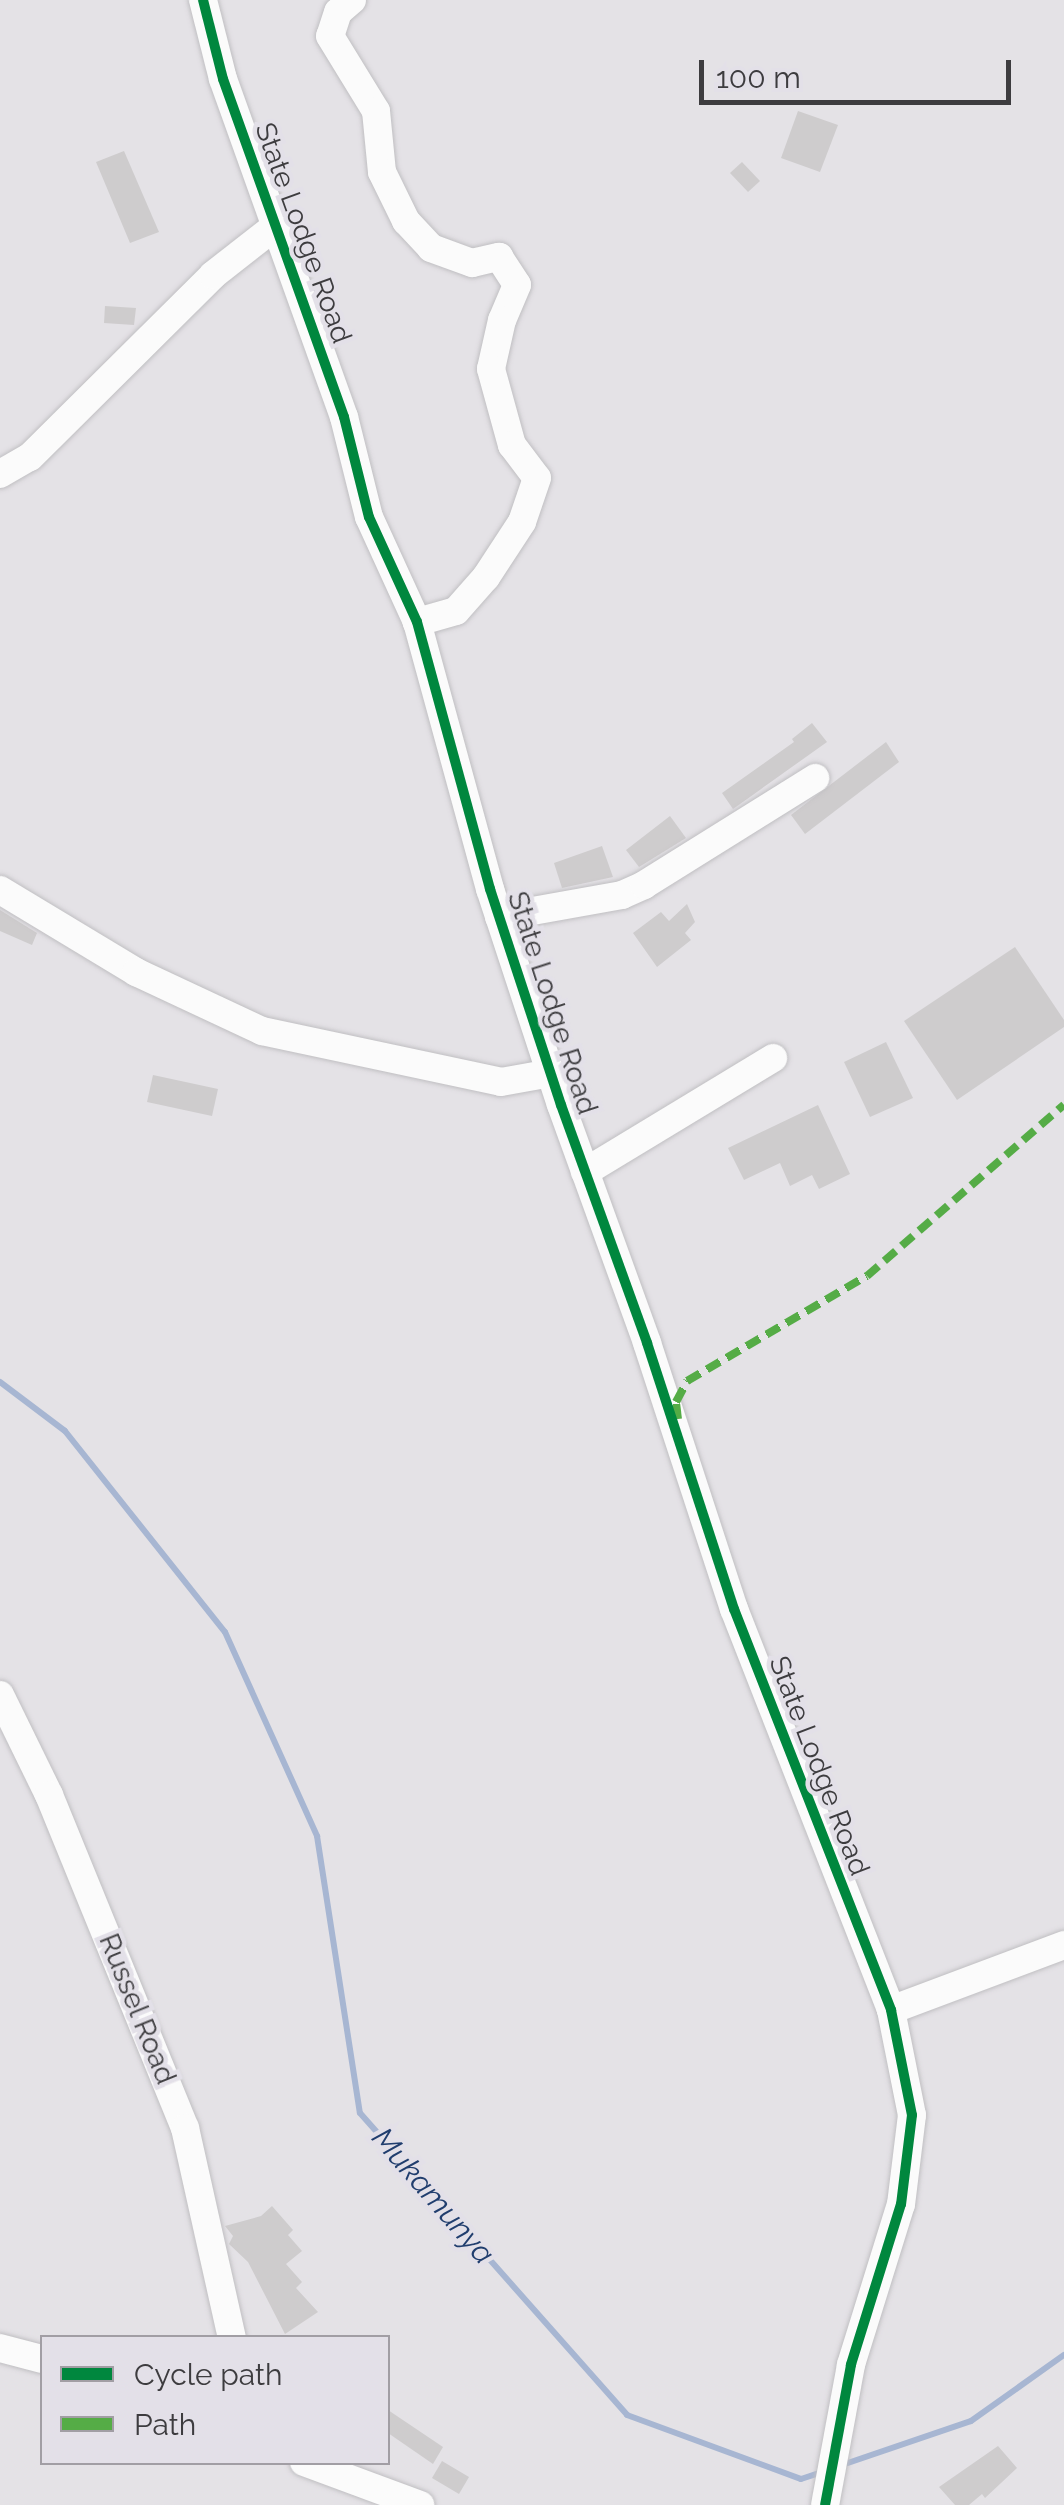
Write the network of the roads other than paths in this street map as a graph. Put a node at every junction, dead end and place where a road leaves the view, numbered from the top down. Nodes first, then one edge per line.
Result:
1 (203, 0) edge
2 (352, 0) edge
3 (278, 224) junction
4 (0, 474) edge
5 (417, 622) junction
6 (815, 778) dead end
7 (0, 890) edge
8 (499, 917) junction
9 (772, 1058) dead end
10 (550, 1073) junction
11 (585, 1172) junction
12 (0, 1695) edge
13 (1064, 1945) edge
14 (891, 2010) junction
15 (231, 2335) edge
16 (0, 2348) edge
17 (40, 2358) edge
18 (312, 2465) edge
19 (420, 2505) edge
20 (825, 2505) edge

1 - 3 street, State Lodge Road
2 - 5 street
3 - 4 street
3 - 5 street, State Lodge Road
5 - 8 street, State Lodge Road
6 - 8 street
7 - 10 street
8 - 10 street, State Lodge Road
9 - 11 street
10 - 11 street, State Lodge Road
11 - 14 street, State Lodge Road
12 - 15 street, Russel Road
13 - 14 street
14 - 20 street, State Lodge Road
16 - 17 street
18 - 19 street

